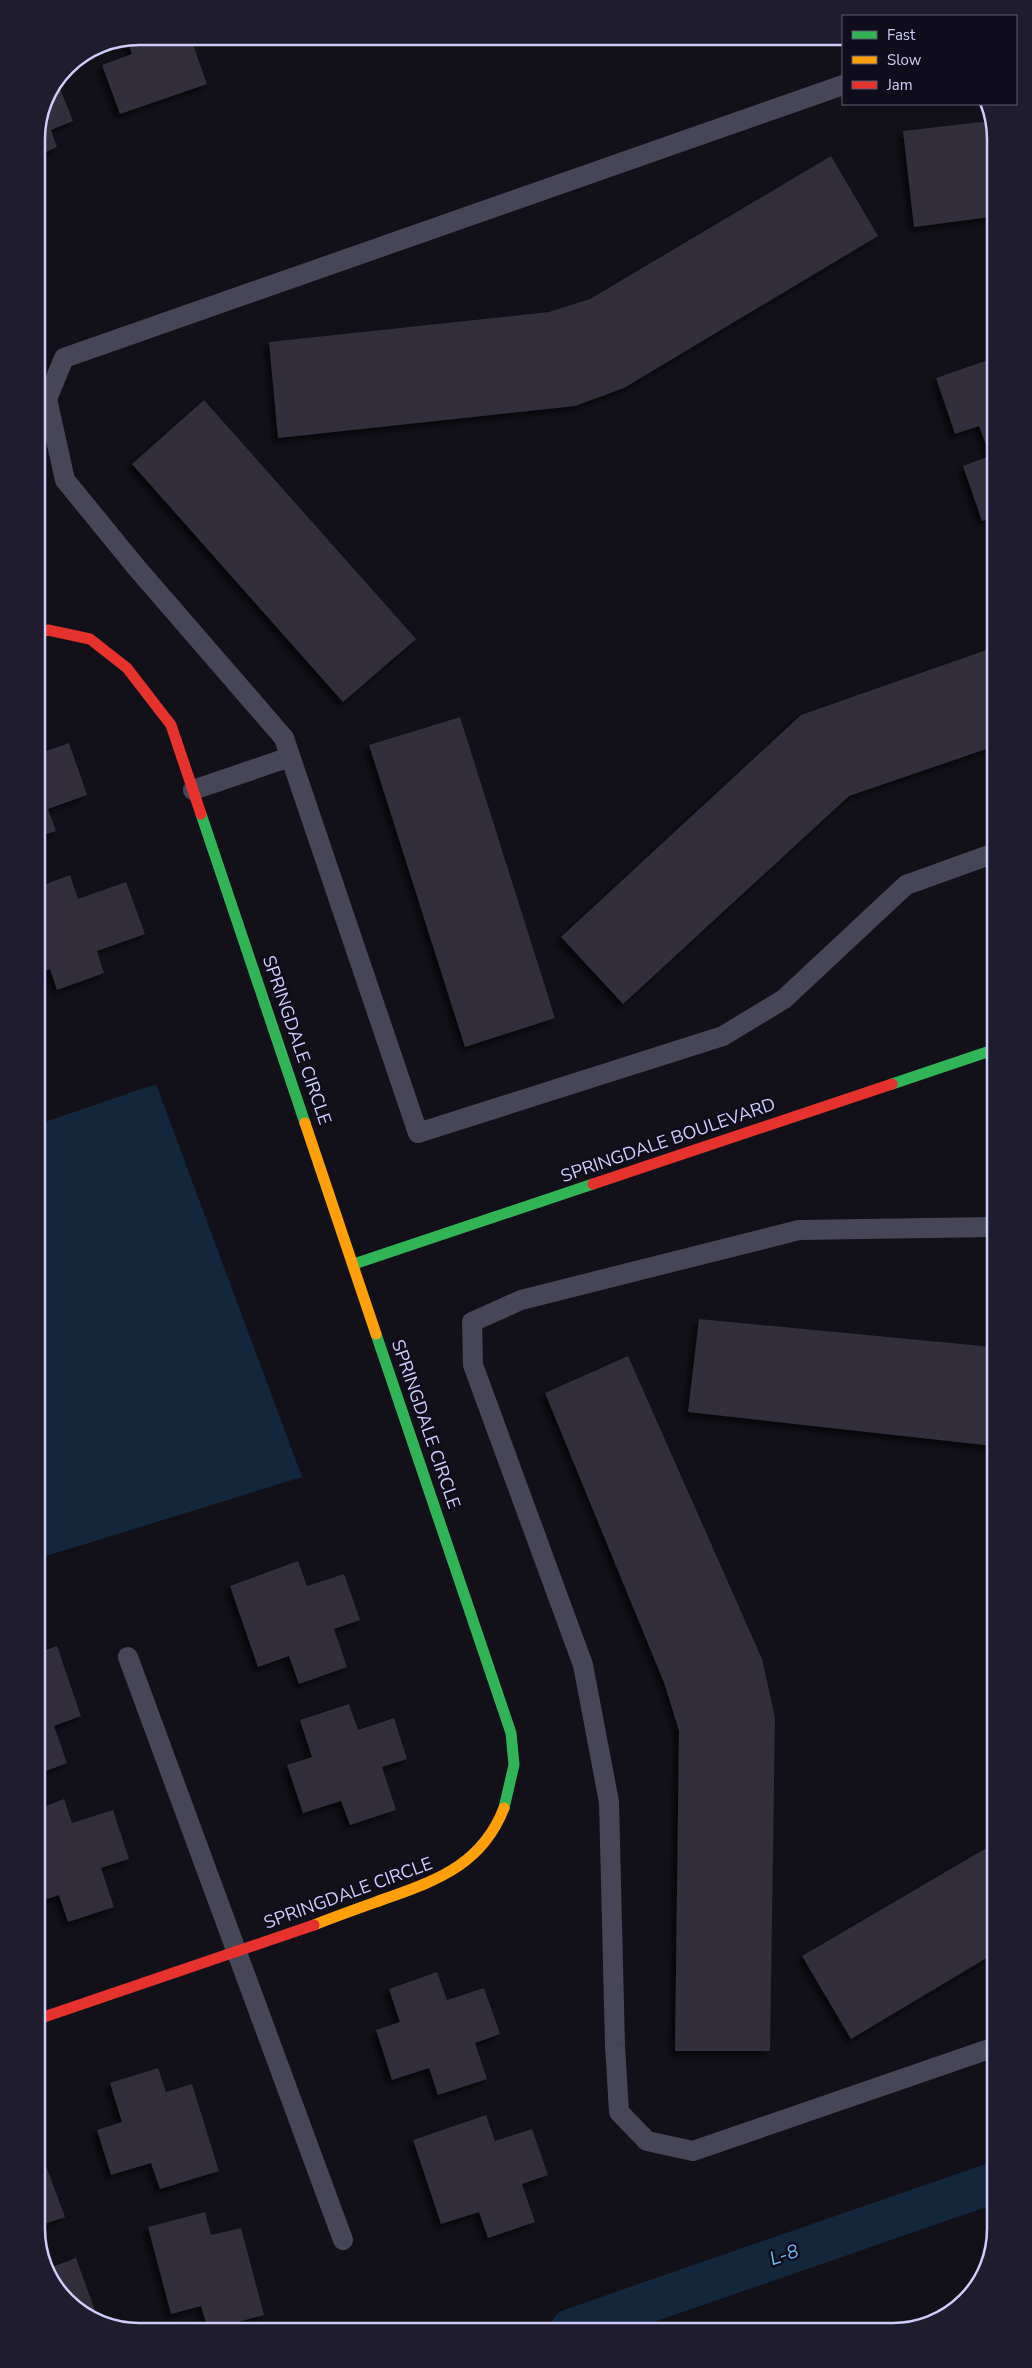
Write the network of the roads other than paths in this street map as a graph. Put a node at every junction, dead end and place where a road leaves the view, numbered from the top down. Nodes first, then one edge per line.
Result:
1 (842, 86) edge
2 (45, 631) edge
3 (290, 757) junction
4 (193, 790) junction
5 (987, 856) edge
6 (987, 1052) edge
7 (987, 1228) edge
8 (354, 1264) junction
9 (128, 1657) dead end
10 (238, 1952) junction
11 (45, 2017) edge
12 (987, 2050) edge
13 (343, 2240) dead end

1 - 3 lane
2 - 4 street, SPRINGDALE CIRCLE
3 - 4 lane
3 - 5 lane
4 - 8 street, SPRINGDALE CIRCLE
6 - 8 street, SPRINGDALE BOULEVARD
7 - 12 lane
8 - 10 street, SPRINGDALE CIRCLE
9 - 10 lane
10 - 11 street, SPRINGDALE CIRCLE
10 - 13 lane

